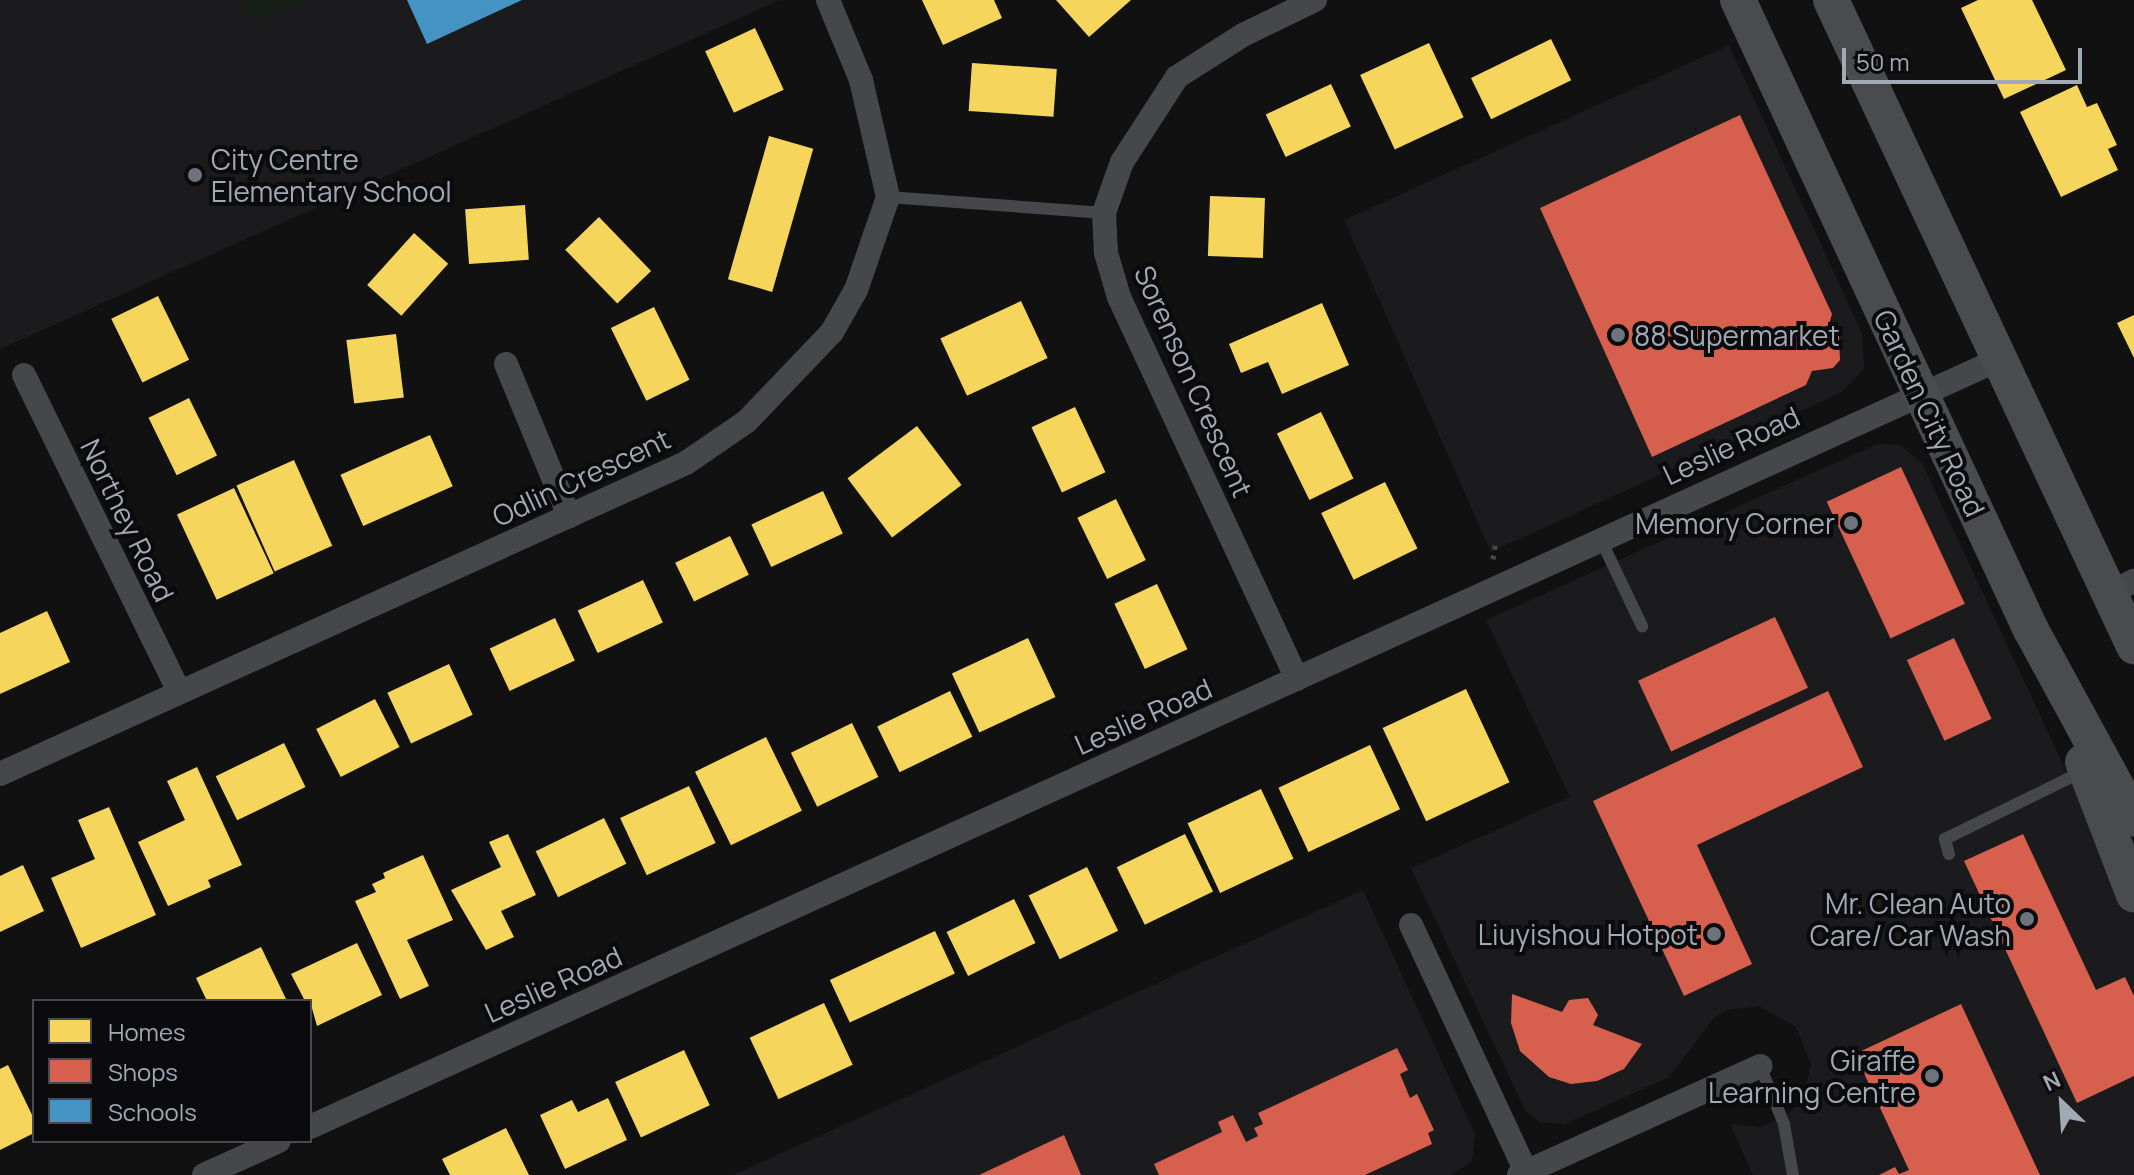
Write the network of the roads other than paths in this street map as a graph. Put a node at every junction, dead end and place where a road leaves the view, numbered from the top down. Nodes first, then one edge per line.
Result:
1 (828, 0) edge
2 (1315, 0) edge
3 (1738, 0) edge
4 (1831, 0) edge
5 (888, 197) junction
6 (1104, 213) junction
7 (2000, 359) junction
8 (506, 364) dead end
9 (24, 375) dead end
10 (1921, 395) junction
11 (569, 516) junction
12 (1600, 538) junction
13 (2121, 587) edge
14 (1642, 626) dead end
15 (2134, 646) edge
16 (1297, 679) junction
17 (179, 691) junction
18 (2094, 766) junction
19 (0, 774) edge
20 (2134, 819) edge
21 (1949, 854) dead end
22 (2134, 895) edge
23 (1411, 925) dead end
24 (1760, 1066) joint
25 (312, 1126) edge
26 (275, 1143) edge
27 (1523, 1173) edge
28 (204, 1175) edge
29 (1793, 1175) edge

1 - 5 street
2 - 6 street, Sorenson Crescent
3 - 10 main road, Garden City Road
4 - 7 main road
5 - 6 lane
5 - 11 street, Odlin Crescent
6 - 16 street, Sorenson Crescent
7 - 10 street, Leslie Road
7 - 13 main road
8 - 11 street
9 - 17 street, Northey Road
10 - 12 street, Leslie Road
10 - 18 main road, Garden City Road
11 - 17 street, Odlin Crescent
12 - 14 lane
12 - 16 street, Leslie Road
13 - 15 main road
16 - 25 street, Leslie Road
17 - 19 street, Odlin Crescent
18 - 20 main road, Garden City Road
18 - 21 lane
18 - 22 main road
23 - 27 street
24 - 27 street
24 - 29 lane
26 - 28 street

